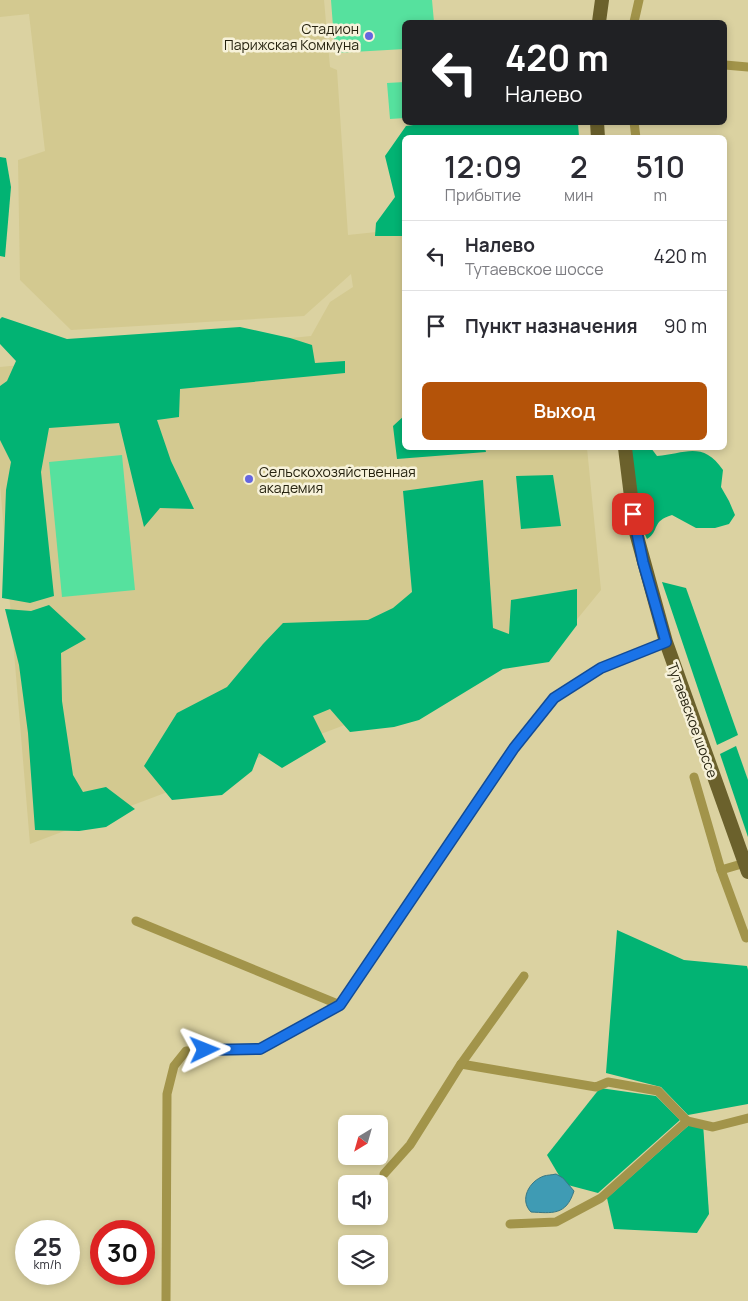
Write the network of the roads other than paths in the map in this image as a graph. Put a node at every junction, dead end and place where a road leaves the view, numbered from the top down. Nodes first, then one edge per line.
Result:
1 (602, 0) edge
2 (639, 0) edge
3 (599, 20) edge
4 (634, 20) edge
5 (727, 65) edge
6 (748, 67) edge
7 (625, 450) edge
8 (666, 642) junction
9 (694, 777) dead end
10 (746, 867) edge
11 (721, 870) junction
12 (136, 921) dead end
13 (746, 938) dead end
14 (524, 976) dead end
15 (340, 1005) junction
16 (461, 1064) junction
17 (748, 1118) edge
18 (687, 1121) junction
19 (384, 1174) dead end
20 (510, 1224) dead end
21 (166, 1301) edge

1 - 3 main road
2 - 4 street
5 - 6 street
7 - 8 main road, Тутаевское шоссе
8 - 10 main road, Тутаевское шоссе
8 - 15 street
9 - 11 street
10 - 11 street
11 - 13 street
12 - 15 street
14 - 16 street
15 - 21 street
16 - 18 street
16 - 19 street
17 - 18 street
18 - 20 street

